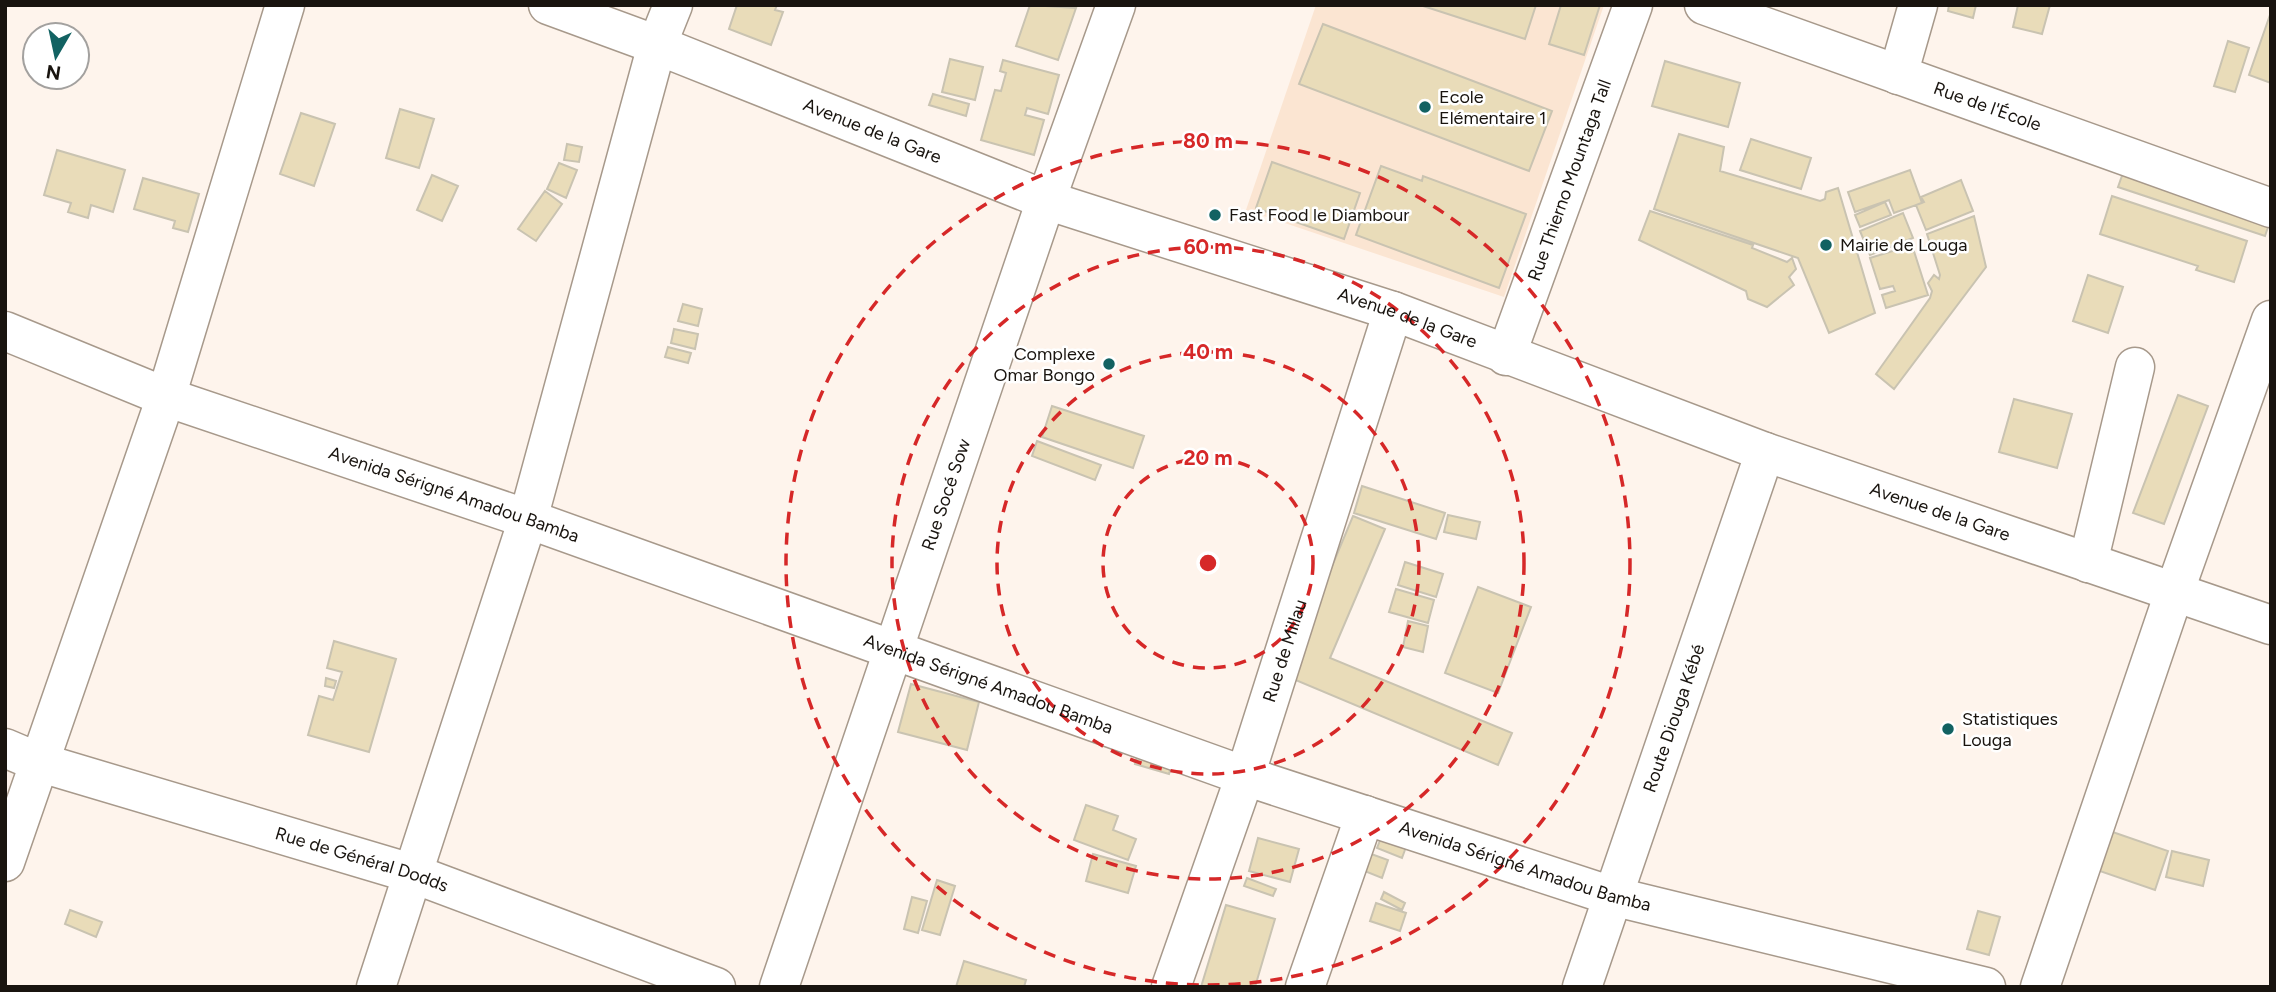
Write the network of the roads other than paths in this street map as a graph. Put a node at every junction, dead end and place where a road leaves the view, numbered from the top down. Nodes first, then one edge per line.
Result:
1 (285, 5) edge
2 (548, 5) edge
3 (673, 5) edge
4 (1116, 5) edge
5 (1633, 5) edge
6 (1704, 5) edge
7 (1918, 5) edge
8 (657, 45) junction
9 (1898, 75) junction
10 (1046, 200) junction
11 (2271, 208) edge
12 (1394, 311) junction
13 (2271, 320) edge
14 (5, 331) edge
15 (1506, 356) junction
16 (2135, 367) dead end
17 (166, 397) junction
18 (1765, 452) junction
19 (528, 519) junction
20 (2088, 563) junction
21 (2174, 593) junction
22 (2271, 625) edge
23 (894, 647) junction
24 (22, 755) edge
25 (1245, 776) junction
26 (1365, 815) junction
27 (5, 862) edge
28 (414, 874) junction
29 (1612, 896) junction
30 (376, 987) edge
31 (716, 987) edge
32 (779, 987) edge
33 (1171, 987) edge
34 (1305, 987) edge
35 (1582, 987) edge
36 (1986, 987) edge
37 (2040, 987) edge

1 - 17 street
2 - 8 street, Avenue de la Gare
3 - 8 street
4 - 10 street, Rue Socé Sow
5 - 15 street, Rue Thierno Mountaga Tall
6 - 9 street, Rue de l'École
7 - 9 street
8 - 10 street, Avenue de la Gare
8 - 19 street
9 - 11 street, Rue de l'École
10 - 12 street, Avenue de la Gare
10 - 23 street, Rue Socé Sow
12 - 15 street, Avenue de la Gare
12 - 25 street, Rue de Millau
13 - 21 street
14 - 17 street, Avenida Sérigné Amadou Bamba
15 - 18 street, Avenue de la Gare
16 - 20 street
17 - 19 street, Avenida Sérigné Amadou Bamba
17 - 24 street
18 - 20 street, Avenue de la Gare
18 - 29 street, Route Diouga Kébé
19 - 23 street, Avenida Sérigné Amadou Bamba
19 - 28 street
20 - 21 street, Avenue de la Gare
21 - 22 street, Avenue de la Gare
21 - 37 street
23 - 25 street, Avenida Sérigné Amadou Bamba
23 - 32 street, Rue Socé Sow
24 - 27 street
24 - 28 street, Rue de Général Dodds
25 - 26 street, Avenida Sérigné Amadou Bamba
25 - 33 street, Rue de Millau
26 - 29 street, Avenida Sérigné Amadou Bamba
26 - 34 street
28 - 30 street
28 - 31 street, Rue de Général Dodds
29 - 35 street, Route Diouga Kébé
29 - 36 street, Avenida Sérigné Amadou Bamba

